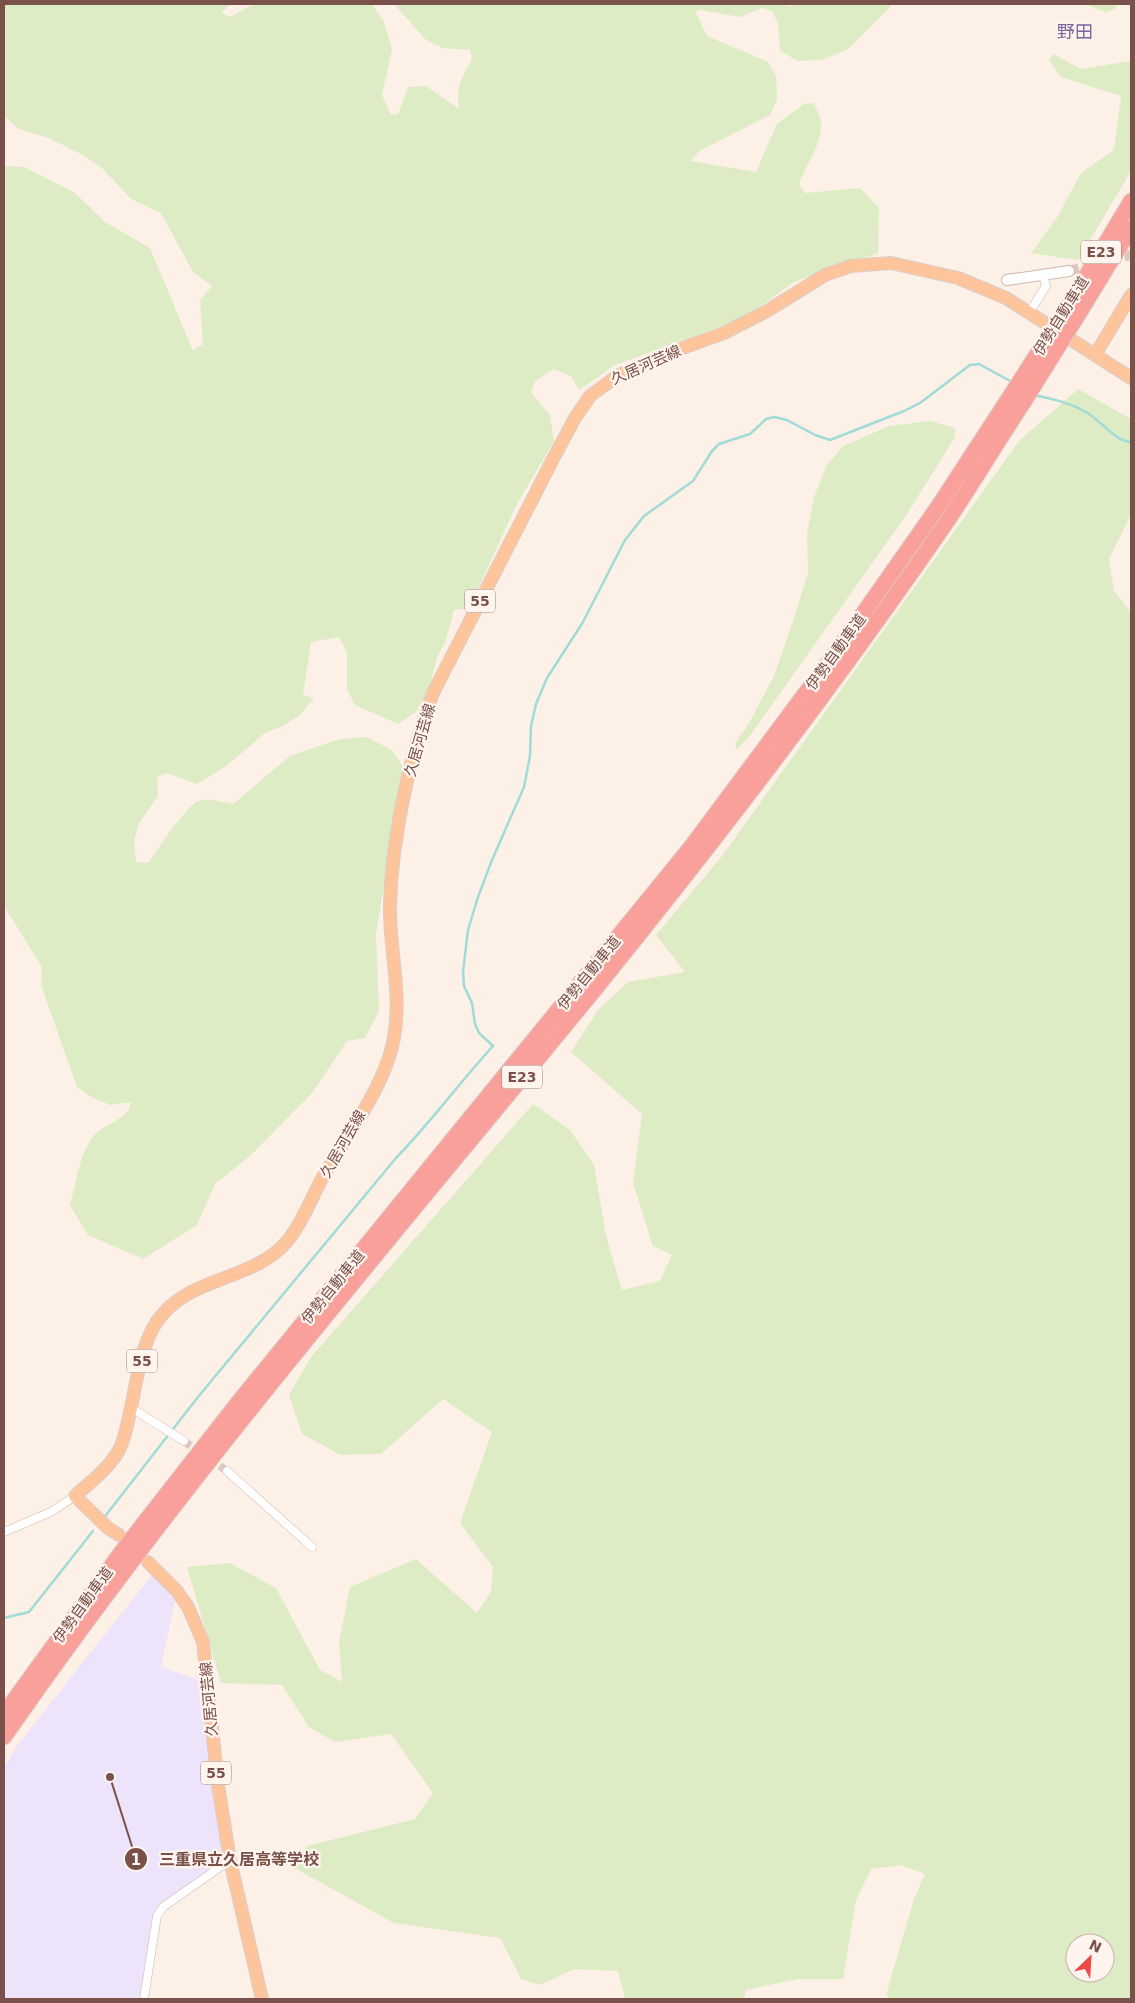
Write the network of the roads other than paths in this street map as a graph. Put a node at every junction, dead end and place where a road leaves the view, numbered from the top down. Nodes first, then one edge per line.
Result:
1 (1131, 201) edge
2 (1131, 228) edge
3 (1069, 271) tunnel mouth
4 (1043, 275) junction
5 (1007, 280) dead end
6 (1131, 295) edge
7 (1076, 306) junction
8 (1030, 313) junction
9 (1095, 355) junction
10 (1131, 378) edge
11 (1017, 399) junction
12 (131, 1408) junction
13 (184, 1441) tunnel mouth
14 (227, 1471) tunnel mouth
15 (75, 1496) junction
16 (4, 1532) edge
17 (119, 1535) dead end
18 (312, 1547) dead end
19 (148, 1562) dead end
20 (4, 1714) edge
21 (4, 1737) edge
22 (230, 1860) junction
23 (144, 1999) edge
24 (262, 1999) edge

1 - 7 highway, 伊勢自動車道 / E23
2 - 7 highway, 伊勢自動車道 / E23
3 - 4 street
4 - 5 street
4 - 8 street
6 - 9 main road
7 - 11 highway, 伊勢自動車道 / E23, bridge
8 - 9 main road, 久居河芸線 / 55
8 - 12 main road, 久居河芸線 / 55
9 - 10 main road, 久居河芸線 / 55
11 - 20 highway, 伊勢自動車道 / E23
11 - 21 highway, 伊勢自動車道 / E23
12 - 13 street
12 - 15 main road, 久居河芸線 / 55
14 - 18 street
15 - 16 street
15 - 17 main road
19 - 22 main road, 久居河芸線 / 55
22 - 23 street
22 - 24 main road, 久居河芸線 / 55

